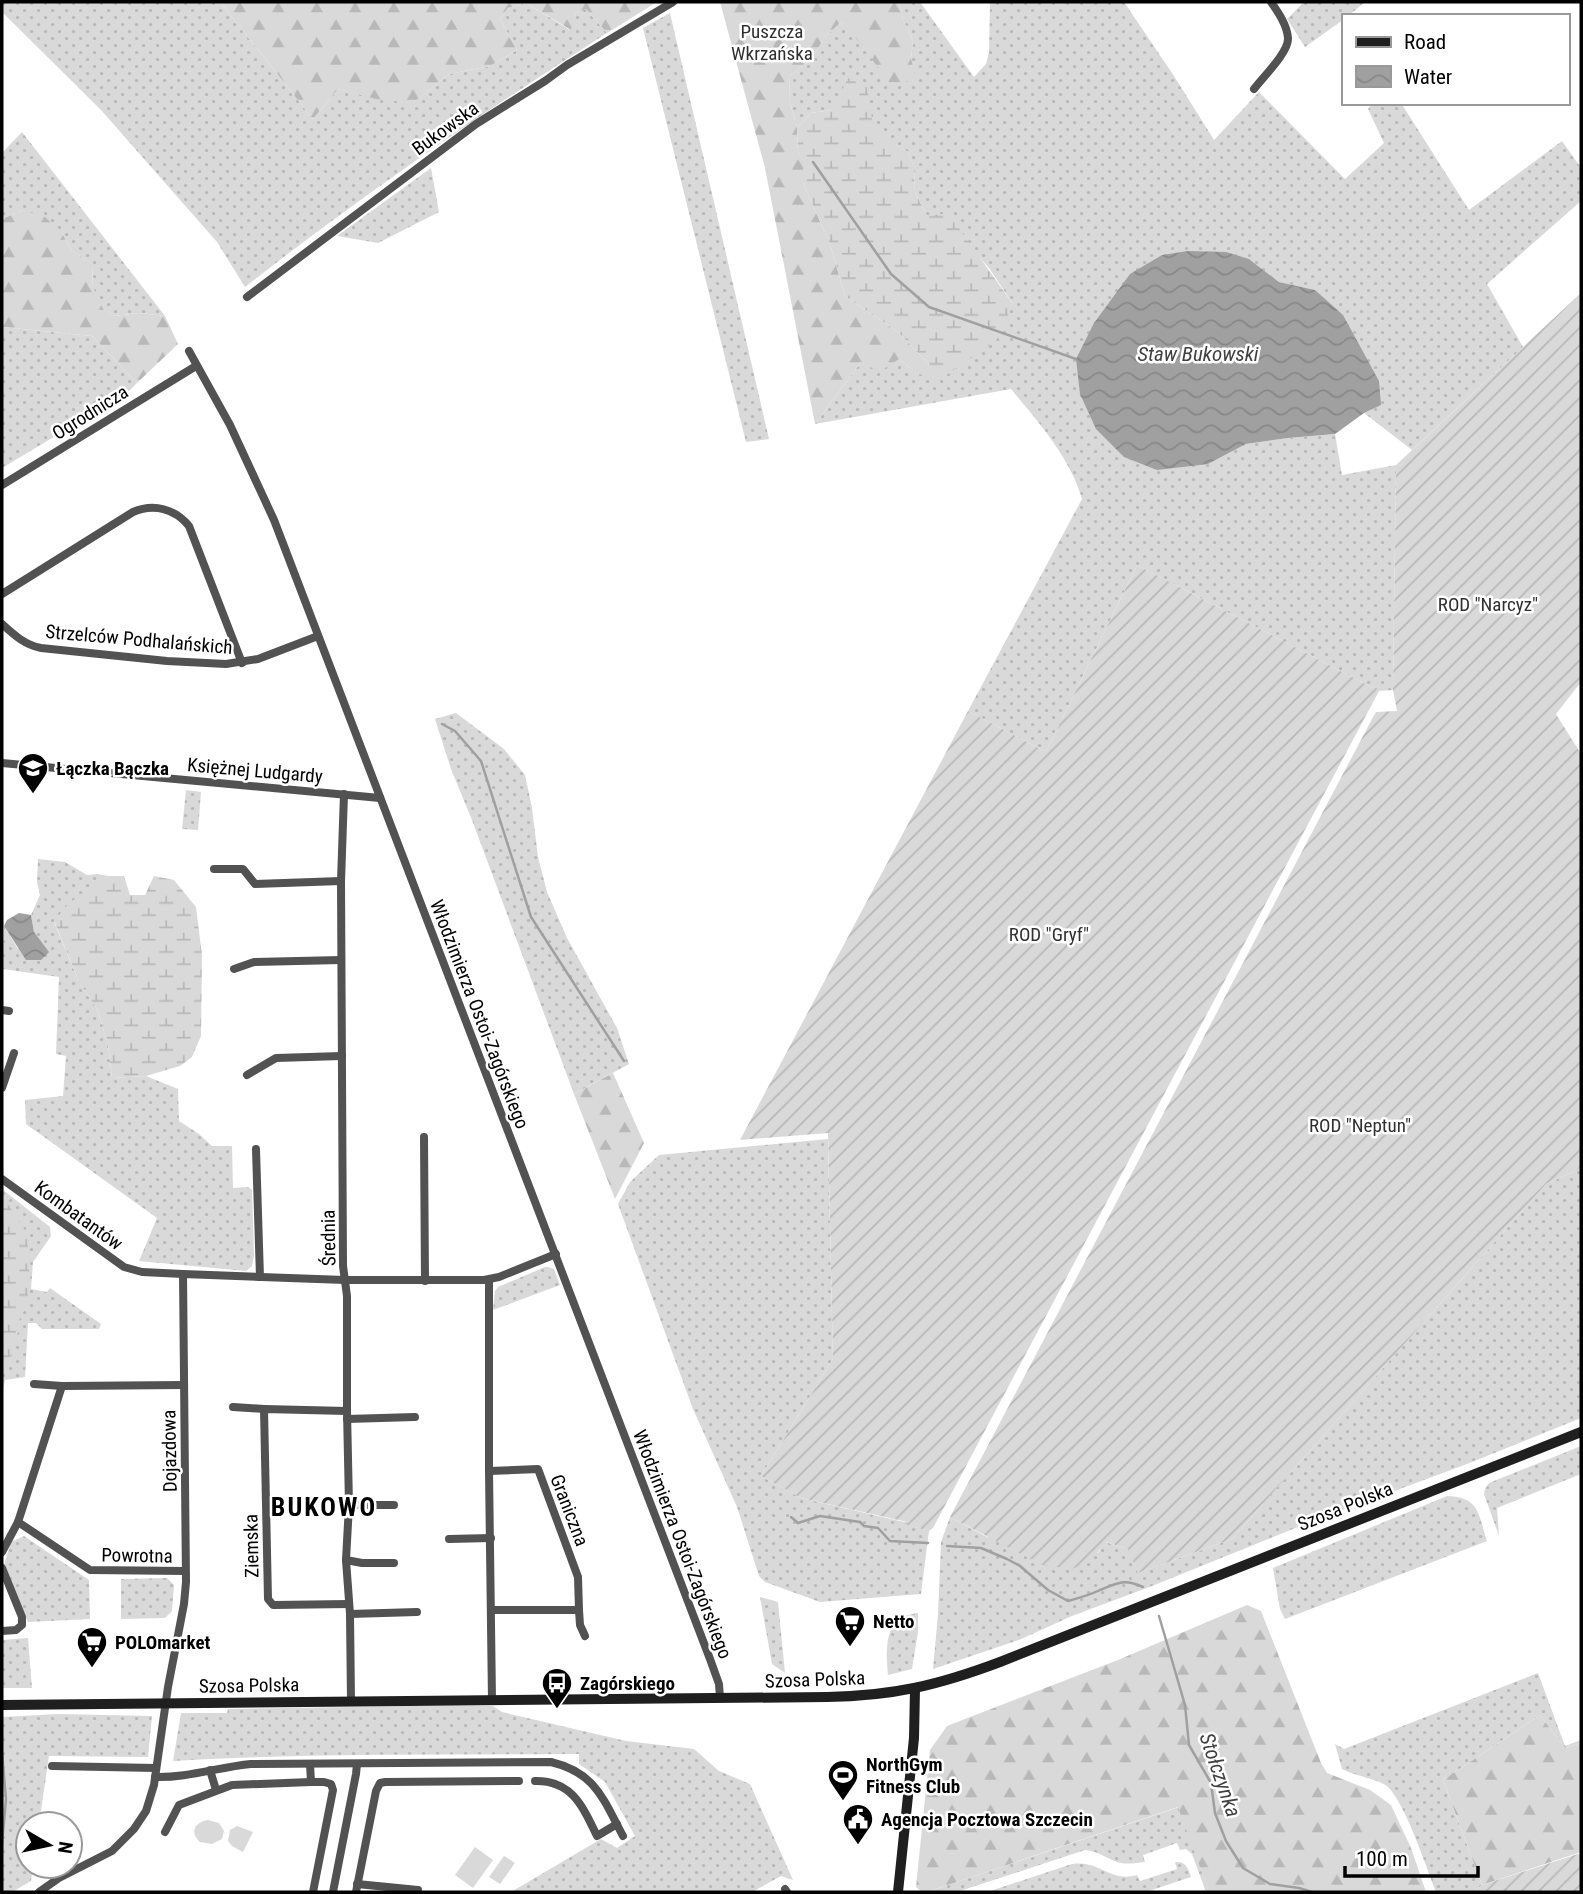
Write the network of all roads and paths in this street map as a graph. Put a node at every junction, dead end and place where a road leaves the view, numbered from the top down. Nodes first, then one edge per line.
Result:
1 (673, 2) edge
2 (1271, 2) edge
3 (1254, 89) dead end
4 (247, 297) dead end
5 (189, 351) dead end
6 (196, 366) junction
7 (2, 485) edge
8 (2, 594) edge
9 (2, 624) edge
10 (318, 636) junction
11 (242, 663) junction
12 (2, 763) edge
13 (344, 794) junction
14 (380, 798) junction
15 (215, 869) dead end
16 (341, 881) junction
17 (341, 960) junction
18 (234, 970) dead end
19 (15, 1053) dead end
20 (342, 1056) junction
21 (247, 1075) dead end
22 (2, 1088) edge
23 (424, 1137) dead end
24 (256, 1149) dead end
25 (2, 1179) edge
26 (556, 1254) junction
27 (183, 1273) junction
28 (260, 1277) junction
29 (345, 1280) junction
30 (425, 1280) junction
31 (489, 1280) junction
32 (34, 1384) dead end
33 (184, 1385) junction
34 (62, 1386) junction
35 (233, 1407) dead end
36 (264, 1409) junction
37 (347, 1415) junction
38 (415, 1417) dead end
39 (1581, 1432) edge
40 (489, 1471) junction
41 (349, 1505) junction
42 (394, 1505) dead end
43 (18, 1522) junction
44 (491, 1538) junction
45 (449, 1539) dead end
46 (2, 1552) edge
47 (346, 1560) junction
48 (394, 1563) dead end
49 (2, 1568) edge
50 (185, 1571) junction
51 (349, 1609) junction
52 (491, 1610) junction
53 (579, 1610) junction
54 (417, 1612) dead end
55 (2, 1631) edge
56 (585, 1636) dead end
57 (915, 1689) junction
58 (720, 1698) junction
59 (492, 1700) junction
60 (351, 1701) junction
61 (166, 1703) junction
62 (2, 1705) edge
63 (512, 1763) junction
64 (310, 1764) junction
65 (357, 1764) junction
66 (405, 1764) junction
67 (52, 1766) dead end
68 (210, 1770) junction
69 (156, 1773) junction
70 (535, 1781) dead end
71 (311, 1782) junction
72 (405, 1782) junction
73 (216, 1790) junction
74 (617, 1824) junction
75 (165, 1832) dead end
76 (623, 1836) dead end
77 (357, 1888) edge
78 (418, 1890) dead end
79 (38, 1892) edge
80 (313, 1892) edge
81 (333, 1892) edge
82 (898, 1892) edge

1 - 4 street, Bukowska
2 - 3 street
5 - 6 street, Włodzimierza Ostoi-Zagórskiego
6 - 7 street, Ogrodnicza
6 - 10 street, Włodzimierza Ostoi-Zagórskiego
8 - 11 street
9 - 11 street, Strzelców Podhalańskich
10 - 11 street, Strzelców Podhalańskich
10 - 14 street, Włodzimierza Ostoi-Zagórskiego
12 - 13 street, Księżnej Ludgardy
13 - 14 street, Księżnej Ludgardy
13 - 16 street, Średnia
14 - 26 street, Włodzimierza Ostoi-Zagórskiego
15 - 16 street
16 - 17 street, Średnia
17 - 18 street
17 - 20 street, Średnia
19 - 22 street
20 - 21 street
20 - 29 street, Średnia
23 - 30 street
24 - 28 street
25 - 27 street, Kombatantów
26 - 31 street
26 - 58 street, Włodzimierza Ostoi-Zagórskiego
27 - 28 street
27 - 33 street, Dojazdowa
28 - 29 street
29 - 30 street
29 - 37 street, Średnia
30 - 31 street
31 - 40 street
32 - 34 street
33 - 34 street
33 - 50 street, Dojazdowa
34 - 43 street
35 - 36 street
36 - 37 street
36 - 51 street, Ziemska
37 - 38 street
37 - 41 street, Średnia
39 - 57 street, Szosa Polska
40 - 44 street
40 - 53 street, Graniczna
41 - 42 street
41 - 47 street, Średnia
43 - 46 street
43 - 50 street, Powrotna
44 - 45 street
44 - 52 street
47 - 48 street
47 - 51 street, Średnia
49 - 55 street
50 - 61 street, Dojazdowa
51 - 54 street
51 - 60 street, Średnia
52 - 53 street
52 - 59 street
53 - 56 street, Graniczna
57 - 58 street, Szosa Polska
57 - 82 street
58 - 59 street, Szosa Polska
59 - 60 street, Szosa Polska
60 - 61 street, Szosa Polska
61 - 62 street, Szosa Polska
61 - 69 street, Dojazdowa
63 - 66 street
63 - 72 street
63 - 74 street
64 - 65 street
64 - 68 street
64 - 71 street
65 - 66 street
65 - 81 street
66 - 72 street
67 - 69 street
68 - 69 street
68 - 73 street
69 - 79 street, Dojazdowa
70 - 74 street
71 - 73 street
71 - 80 street
72 - 77 street
73 - 75 street
74 - 76 street
77 - 78 street

